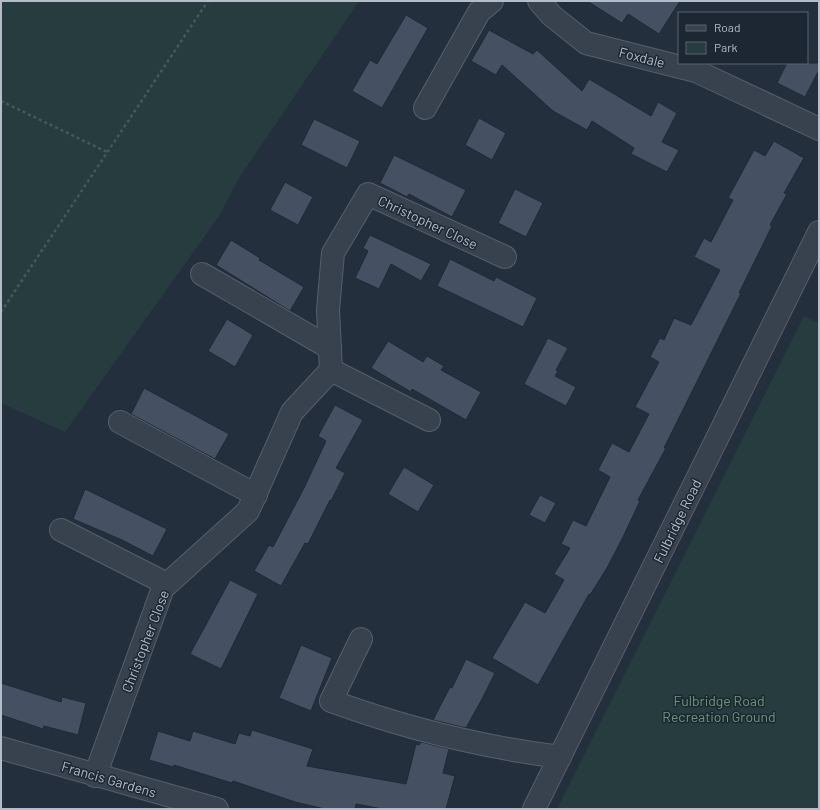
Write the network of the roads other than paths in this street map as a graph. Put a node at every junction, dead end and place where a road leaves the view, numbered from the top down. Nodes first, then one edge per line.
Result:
1 (492, 1) edge
2 (540, 1) edge
3 (424, 108) dead end
4 (819, 129) edge
5 (819, 232) edge
6 (505, 257) dead end
7 (202, 274) dead end
8 (330, 348) junction
9 (331, 370) junction
10 (429, 420) dead end
11 (120, 422) dead end
12 (256, 494) junction
13 (61, 530) dead end
14 (167, 584) junction
15 (361, 639) dead end
16 (1, 748) edge
17 (560, 758) junction
18 (95, 776) junction
19 (217, 809) edge
20 (534, 809) edge

1 - 3 street
2 - 4 street, Foxdale
5 - 17 street, Fulbridge Road
6 - 8 street, Christopher Close
7 - 8 street
8 - 9 street, Christopher Close
9 - 10 street
9 - 12 street, Christopher Close
11 - 12 street
12 - 14 street, Christopher Close
13 - 14 street
14 - 18 street, Christopher Close
15 - 17 street
16 - 18 street, Francis Gardens
17 - 20 street, Fulbridge Road
18 - 19 street, Francis Gardens

